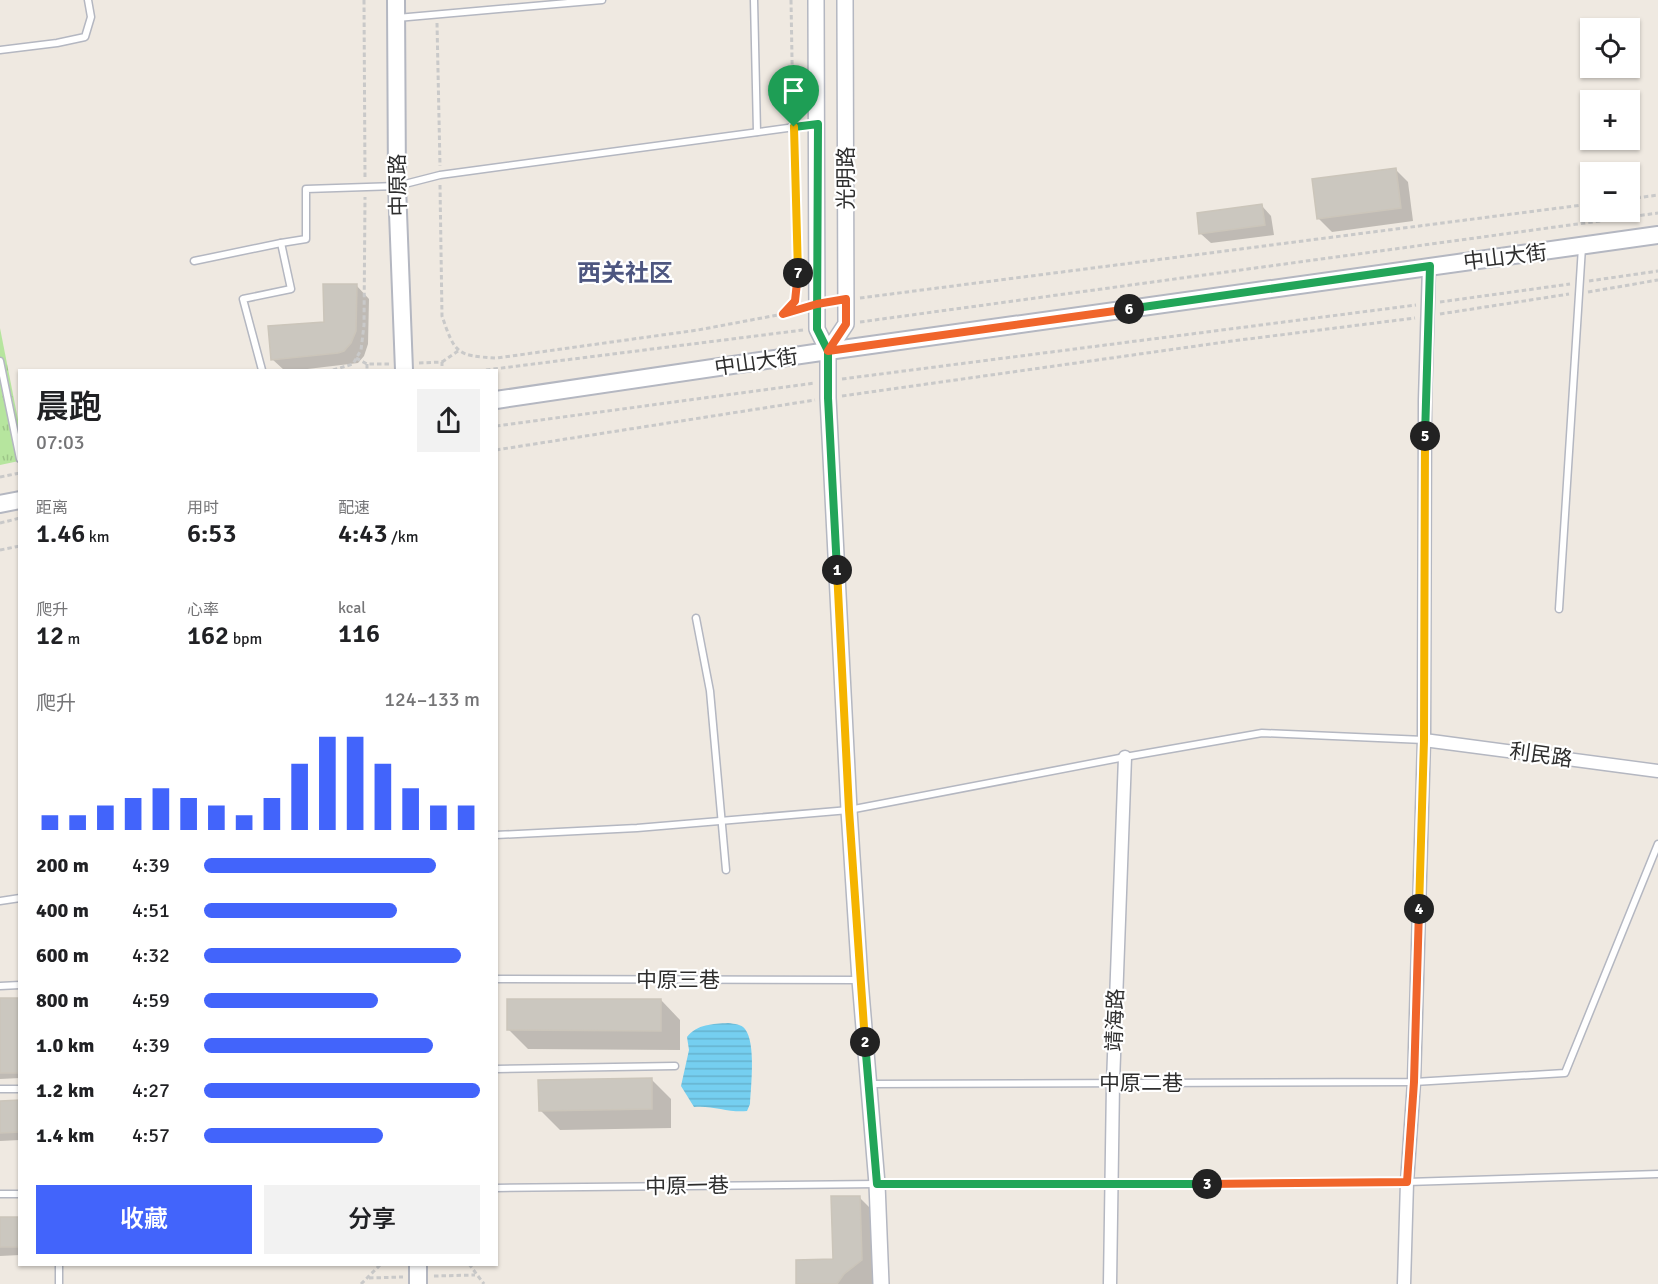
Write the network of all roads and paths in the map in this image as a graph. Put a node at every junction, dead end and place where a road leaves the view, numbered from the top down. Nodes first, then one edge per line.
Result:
1 (88, 0) edge
2 (364, 0) edge
3 (396, 0) edge
4 (602, 0) edge
5 (753, 0) edge
6 (791, 0) edge
7 (816, 0) edge
8 (845, 0) edge
9 (437, 16) junction
10 (397, 18) junction
11 (0, 50) edge
12 (818, 124) junction
13 (794, 127) junction
14 (757, 132) junction
15 (440, 175) junction
16 (397, 186) junction
17 (365, 187) junction
18 (1658, 195) edge
19 (1640, 197) edge
20 (1580, 205) edge
21 (1658, 213) edge
22 (1658, 235) edge
23 (281, 243) junction
24 (1582, 246) junction
25 (194, 261) dead end
26 (1430, 266) junction
27 (1658, 271) edge
28 (1658, 280) edge
29 (1580, 282) junction
30 (1579, 293) junction
31 (846, 299) junction
32 (817, 304) junction
33 (1428, 310) junction
34 (783, 314) junction
35 (846, 324) junction
36 (817, 329) junction
37 (458, 351) junction
38 (828, 351) junction
39 (356, 358) junction
40 (0, 361) edge
41 (442, 362) dead end
42 (262, 369) edge
43 (336, 369) edge
44 (367, 369) edge
45 (404, 369) edge
46 (494, 369) edge
47 (828, 381) junction
48 (828, 398) junction
49 (498, 400) edge
50 (498, 426) edge
51 (18, 449) edge
52 (498, 450) edge
53 (18, 473) edge
54 (0, 477) edge
55 (18, 500) edge
56 (0, 504) edge
57 (18, 518) edge
58 (0, 523) edge
59 (18, 546) edge
60 (0, 550) edge
61 (1559, 609) dead end
62 (696, 618) dead end
63 (1424, 740) junction
64 (1125, 757) junction
65 (1658, 771) edge
66 (849, 810) junction
67 (722, 821) junction
68 (498, 835) edge
69 (1658, 844) edge
70 (726, 870) dead end
71 (18, 898) edge
72 (0, 901) edge
73 (498, 979) edge
74 (860, 980) junction
75 (18, 985) edge
76 (0, 986) edge
77 (675, 1066) dead end
78 (498, 1069) edge
79 (1414, 1082) junction
80 (1113, 1083) junction
81 (869, 1084) junction
82 (0, 1089) edge
83 (18, 1089) edge
84 (1658, 1174) edge
85 (1407, 1182) junction
86 (877, 1184) junction
87 (1112, 1185) junction
88 (498, 1188) edge
89 (0, 1194) edge
90 (18, 1194) edge
91 (59, 1266) edge
92 (379, 1266) edge
93 (418, 1266) edge
94 (470, 1266) edge
95 (60, 1284) edge
96 (361, 1284) edge
97 (418, 1284) edge
98 (484, 1284) edge
99 (881, 1284) edge
100 (1110, 1284) edge
101 (1404, 1284) edge

1 - 11 lane
2 - 17 path
3 - 10 main road, 中原路
4 - 9 lane
5 - 14 lane
6 - 13 path
7 - 12 street, 光明路
8 - 31 street, 光明路
9 - 10 lane
9 - 15 path
10 - 16 main road, 中原路
12 - 13 lane
12 - 32 street, 光明路
13 - 14 lane
13 - 34 path
14 - 15 lane
15 - 16 lane
15 - 37 path
16 - 17 lane
16 - 45 main road, 中原路
17 - 23 lane
17 - 39 path
18 - 19 path
20 - 31 path
21 - 35 path
22 - 24 main road, 中山大街
23 - 25 lane
23 - 42 lane
24 - 26 main road, 中山大街
24 - 29 lane
26 - 33 street
26 - 38 main road, 中山大街
27 - 29 path
28 - 30 path
29 - 30 lane
29 - 33 path
30 - 33 path
30 - 61 lane
31 - 35 street, 光明路
32 - 34 path
32 - 36 street, 光明路
33 - 47 path
33 - 48 path
33 - 63 street
34 - 37 path
35 - 38 street
36 - 38 street, 光明路
36 - 46 path
37 - 41 path
38 - 47 street, 光明路
38 - 49 main road, 中山大街
39 - 43 path
39 - 44 path
40 - 51 lane
47 - 48 street, 光明路
47 - 50 path
48 - 52 path
48 - 66 street, 光明路
53 - 54 path
55 - 56 main road
57 - 58 path
59 - 60 path
62 - 67 lane
63 - 64 lane
63 - 65 street, 利民路
63 - 79 street
64 - 66 lane
64 - 80 street, 靖海路
66 - 67 lane
66 - 74 street, 光明路
67 - 68 lane
67 - 70 lane
69 - 79 lane, 中原二巷
71 - 72 lane
73 - 74 lane, 中原三巷
74 - 81 street, 光明路
75 - 76 lane
77 - 78 lane
79 - 80 lane, 中原二巷
79 - 85 street
80 - 81 lane, 中原二巷
80 - 87 street, 靖海路
81 - 86 street, 光明路
82 - 83 lane
84 - 85 lane, 中原一巷
85 - 87 lane, 中原一巷
85 - 101 street
86 - 87 lane, 中原一巷
86 - 88 lane, 中原一巷
86 - 99 street, 光明路
87 - 100 street, 靖海路
89 - 90 lane
91 - 95 lane
92 - 96 path
93 - 97 main road
94 - 98 path

